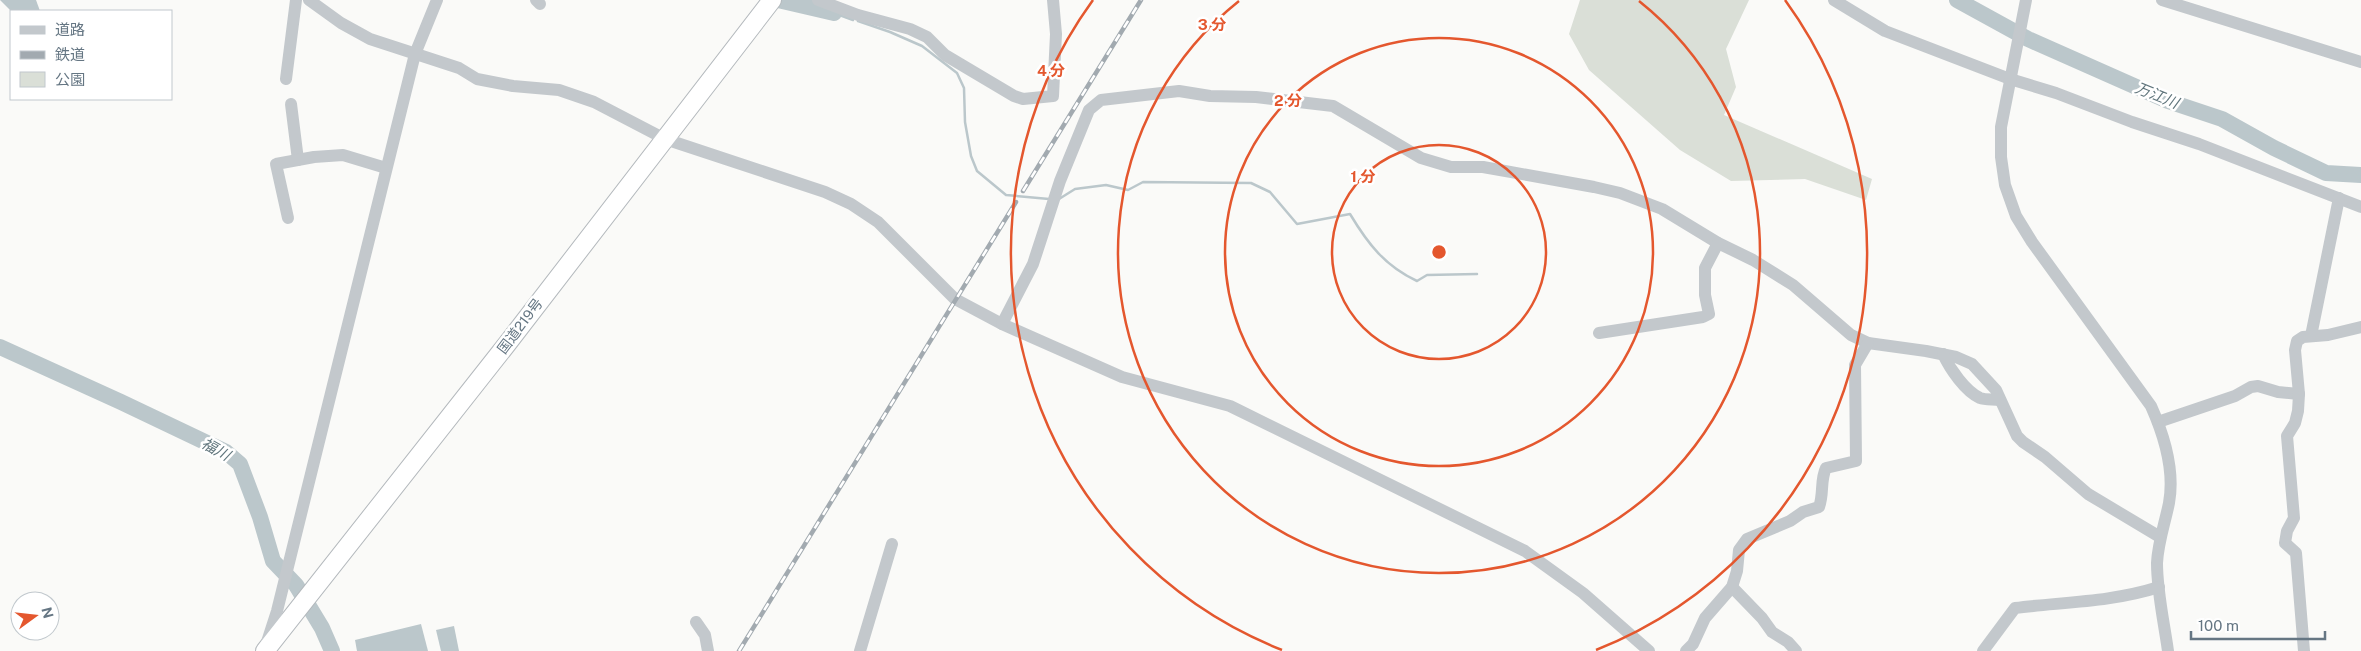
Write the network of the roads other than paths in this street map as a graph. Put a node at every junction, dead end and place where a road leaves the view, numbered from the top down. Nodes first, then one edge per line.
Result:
1 (296, 0) edge
2 (309, 0) edge
3 (437, 0) edge
4 (772, 0) edge
5 (818, 0) edge
6 (1053, 0) edge
7 (1834, 0) edge
8 (2026, 0) edge
9 (2162, 0) edge
10 (415, 54) junction
11 (2361, 62) edge
12 (2011, 77) junction
13 (286, 78) dead end
14 (291, 104) dead end
15 (665, 139) junction
16 (298, 160) junction
17 (386, 168) junction
18 (2339, 198) junction
19 (2361, 207) edge
20 (288, 218) dead end
21 (1718, 242) junction
22 (1002, 324) junction
23 (2361, 327) edge
24 (1599, 333) dead end
25 (2311, 336) junction
26 (1868, 343) junction
27 (1943, 354) junction
28 (2299, 394) junction
29 (2000, 400) junction
30 (2158, 422) junction
31 (2160, 537) junction
32 (892, 544) dead end
33 (1732, 587) junction
34 (2159, 587) junction
35 (277, 611) junction
36 (296, 611) junction
37 (696, 622) dead end
38 (264, 651) edge
39 (708, 651) edge
40 (860, 651) edge
41 (1649, 651) edge
42 (1686, 651) edge
43 (1796, 651) edge
44 (1983, 651) edge
45 (2168, 651) edge
46 (2304, 651) edge

1 - 13 street
2 - 10 street
3 - 10 street
4 - 15 highway, 国道219号
5 - 6 street
7 - 12 street
8 - 12 street
9 - 11 street
10 - 15 street
10 - 17 street
12 - 18 street
12 - 30 street
14 - 16 street
15 - 22 street
15 - 36 highway, 国道219号
16 - 17 street
16 - 20 street
17 - 35 street
18 - 19 street
18 - 25 street
21 - 22 street
21 - 24 street
21 - 26 street
22 - 41 street
23 - 25 street
25 - 28 street
26 - 27 street
26 - 33 street
27 - 29 street
27 - 29 street
28 - 30 street
28 - 46 street
29 - 31 street
30 - 31 street
31 - 34 street
32 - 40 street
33 - 42 street
33 - 43 street
34 - 44 street
34 - 45 street
35 - 36 street
35 - 38 street
36 - 38 highway, 国道219号
37 - 39 street

